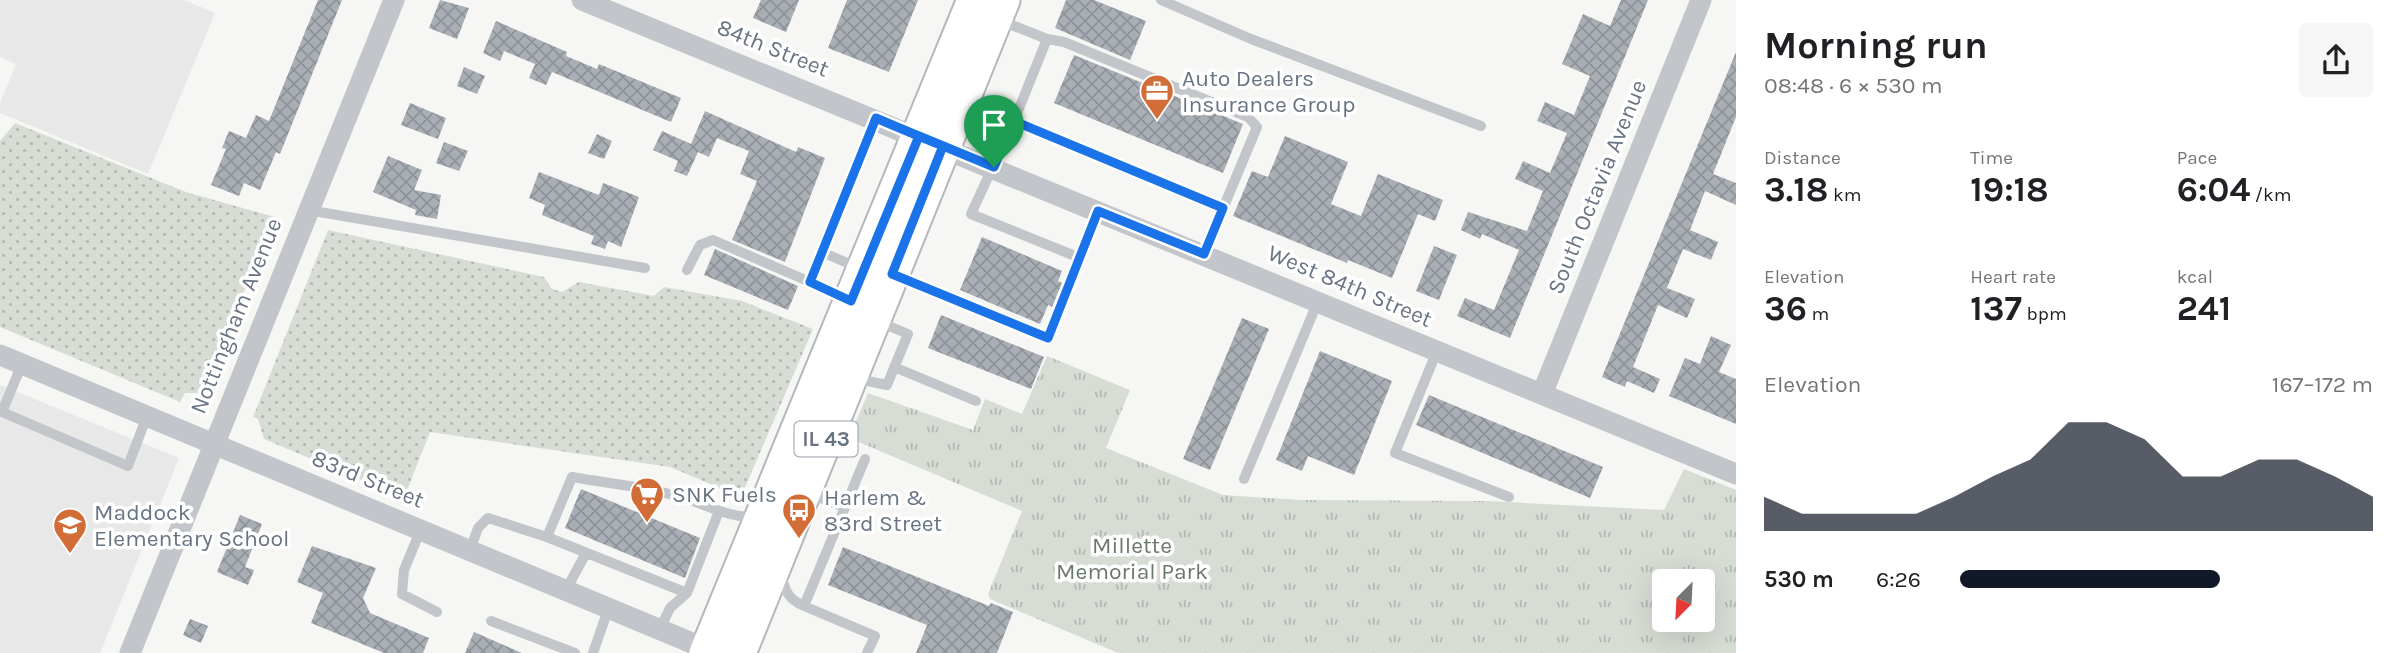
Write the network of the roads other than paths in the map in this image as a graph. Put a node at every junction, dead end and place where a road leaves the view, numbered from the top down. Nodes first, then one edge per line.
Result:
1 (394, 0) edge
2 (582, 0) edge
3 (1161, 0) edge
4 (1701, 0) edge
5 (991, 6) edge
6 (1047, 38) junction
7 (876, 118) junction
8 (1014, 121) junction
9 (1481, 126) dead end
10 (931, 141) junction
11 (994, 167) junction
12 (1223, 208) junction
13 (308, 211) junction
14 (1098, 211) junction
15 (822, 252) junction
16 (1204, 254) junction
17 (1080, 258) junction
18 (645, 268) dead end
19 (687, 270) dead end
20 (878, 272) junction
21 (810, 282) junction
22 (1318, 301) junction
23 (862, 310) junction
24 (1437, 351) junction
25 (0, 355) edge
26 (22, 364) junction
27 (894, 368) junction
28 (850, 378) junction
29 (1542, 394) junction
30 (976, 401) dead end
31 (1, 411) edge
32 (147, 416) junction
33 (213, 443) junction
34 (864, 459) dead end
35 (1736, 474) edge
36 (1244, 479) dead end
37 (805, 491) junction
38 (1509, 497) dead end
39 (844, 507) junction
40 (719, 511) junction
41 (762, 517) junction
42 (421, 529) junction
43 (547, 537) junction
44 (470, 550) junction
45 (586, 553) junction
46 (778, 558) junction
47 (566, 590) junction
48 (687, 593) junction
49 (804, 606) junction
50 (609, 607) junction
51 (438, 612) dead end
52 (492, 621) dead end
53 (660, 629) junction
54 (717, 652) edge
55 (130, 653) edge
56 (575, 653) edge
57 (593, 653) edge
58 (867, 653) edge

1 - 13 street, Nottingham Avenue
2 - 7 street, 84th Street
3 - 9 lane
4 - 29 street, South Octavia Avenue
5 - 6 lane
5 - 10 main road, IL 43
6 - 8 lane
6 - 12 lane
7 - 10 street, 84th Street
7 - 15 lane
8 - 11 lane
8 - 12 lane
10 - 11 street, West 84th Street
10 - 20 main road, IL 43
11 - 14 street, West 84th Street
11 - 17 lane
12 - 16 lane
13 - 18 lane
13 - 33 street, Nottingham Avenue
14 - 16 street, West 84th Street
14 - 17 lane
15 - 20 lane
15 - 21 lane
16 - 22 street, West 84th Street
17 - 20 lane
19 - 21 lane
20 - 23 main road, IL 43
21 - 23 lane
22 - 24 street, West 84th Street
22 - 36 lane
23 - 27 lane
23 - 28 main road, IL 43
23 - 41 main road, IL 43
24 - 29 street, West 84th Street
24 - 38 lane
25 - 26 street, 83rd Street
26 - 31 lane
26 - 32 street, 83rd Street
27 - 28 lane
27 - 30 lane
28 - 37 main road, IL 43
29 - 35 street, West 84th Street
31 - 32 lane
32 - 33 street, 83rd Street
33 - 42 street, 83rd Street
33 - 55 street, Nottingham Avenue
34 - 39 lane
37 - 39 lane
37 - 46 main road, IL 43
39 - 49 lane
40 - 41 lane
40 - 43 lane
40 - 48 lane
41 - 54 main road, IL 43
42 - 44 street, 83rd Street
42 - 51 lane
43 - 44 lane
43 - 45 lane
44 - 47 street, 83rd Street
45 - 47 lane
45 - 48 lane
46 - 49 lane
46 - 54 main road, IL 43
47 - 50 street, 83rd Street
48 - 53 lane
49 - 58 lane
50 - 53 street, 83rd Street
50 - 57 lane
52 - 56 lane
53 - 54 street, 83rd Street

